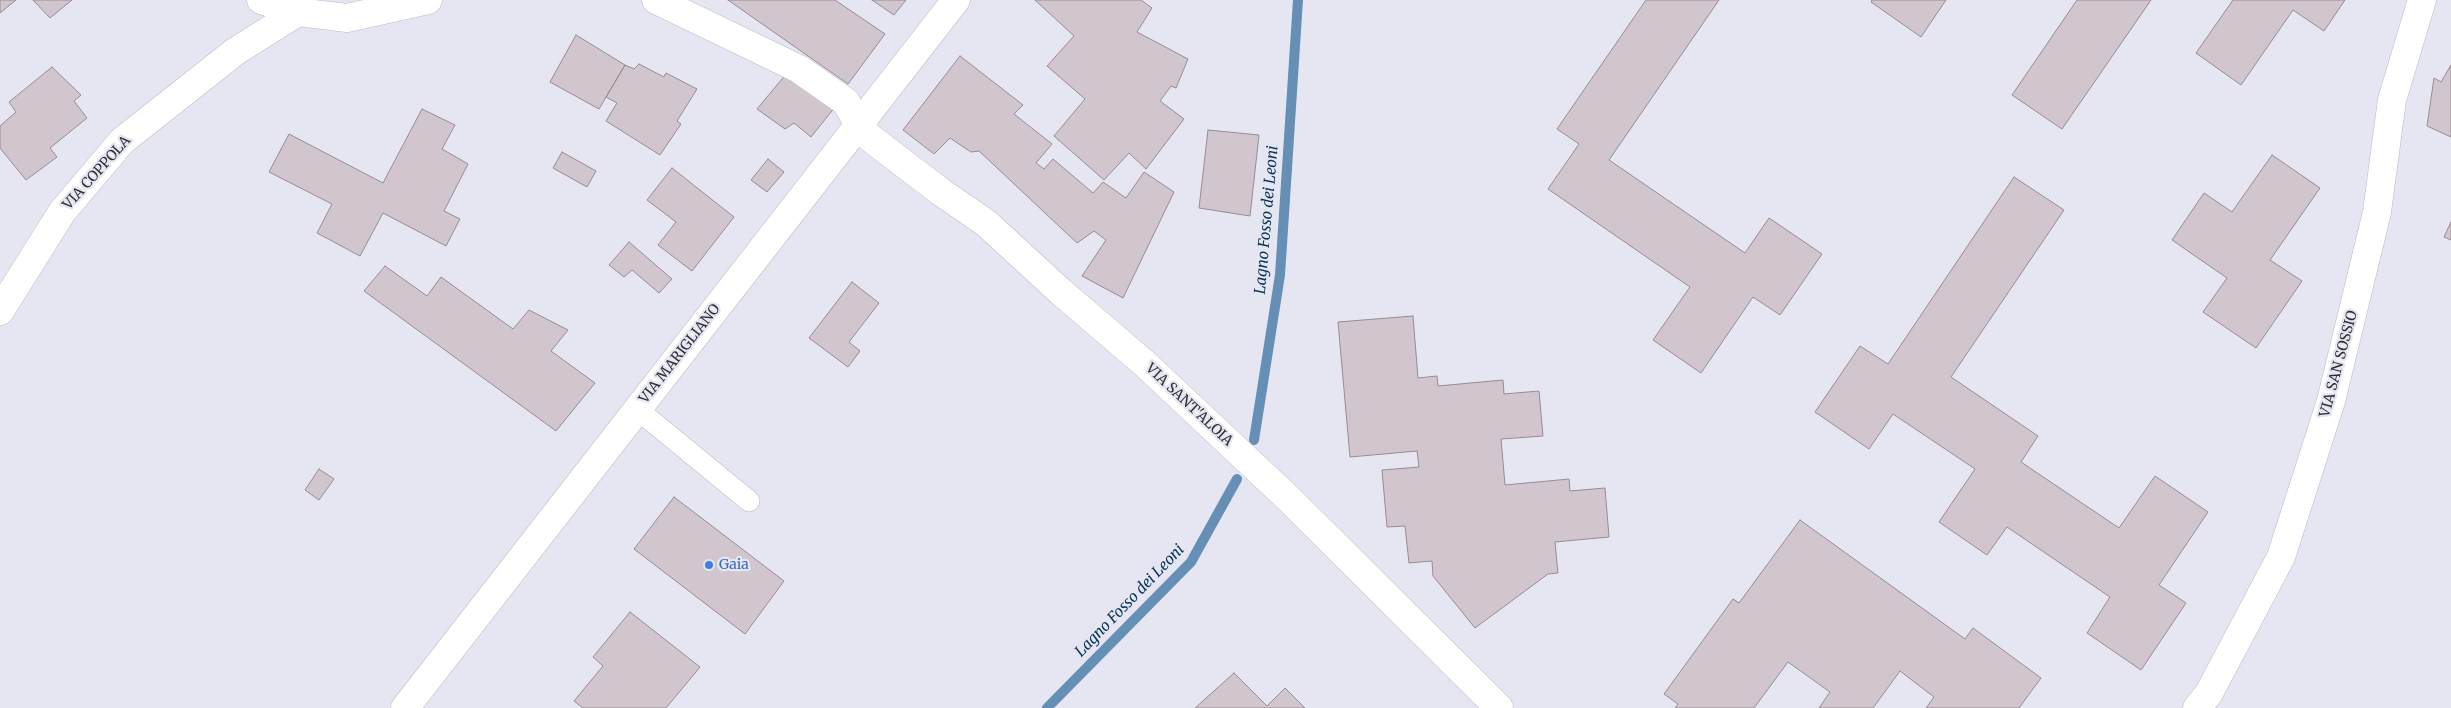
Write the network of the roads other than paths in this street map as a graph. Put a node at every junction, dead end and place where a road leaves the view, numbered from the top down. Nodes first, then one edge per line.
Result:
1 (261, 0) edge
2 (428, 0) edge
3 (656, 0) edge
4 (956, 0) edge
5 (2422, 0) edge
6 (298, 12) junction
7 (859, 125) junction
8 (0, 311) edge
9 (637, 409) junction
10 (749, 501) dead end
11 (405, 708) edge
12 (1499, 708) edge
13 (2197, 708) edge

1 - 6 street
2 - 6 street
3 - 7 street, VIA SANT'ALOIA
4 - 7 street, VIA MARIGLIANO
5 - 13 street, VIA SAN SOSSIO
6 - 8 street, VIA COPPOLA
7 - 9 street, VIA MARIGLIANO
7 - 12 street, VIA SANT'ALOIA
9 - 10 lane
9 - 11 street, VIA MARIGLIANO

